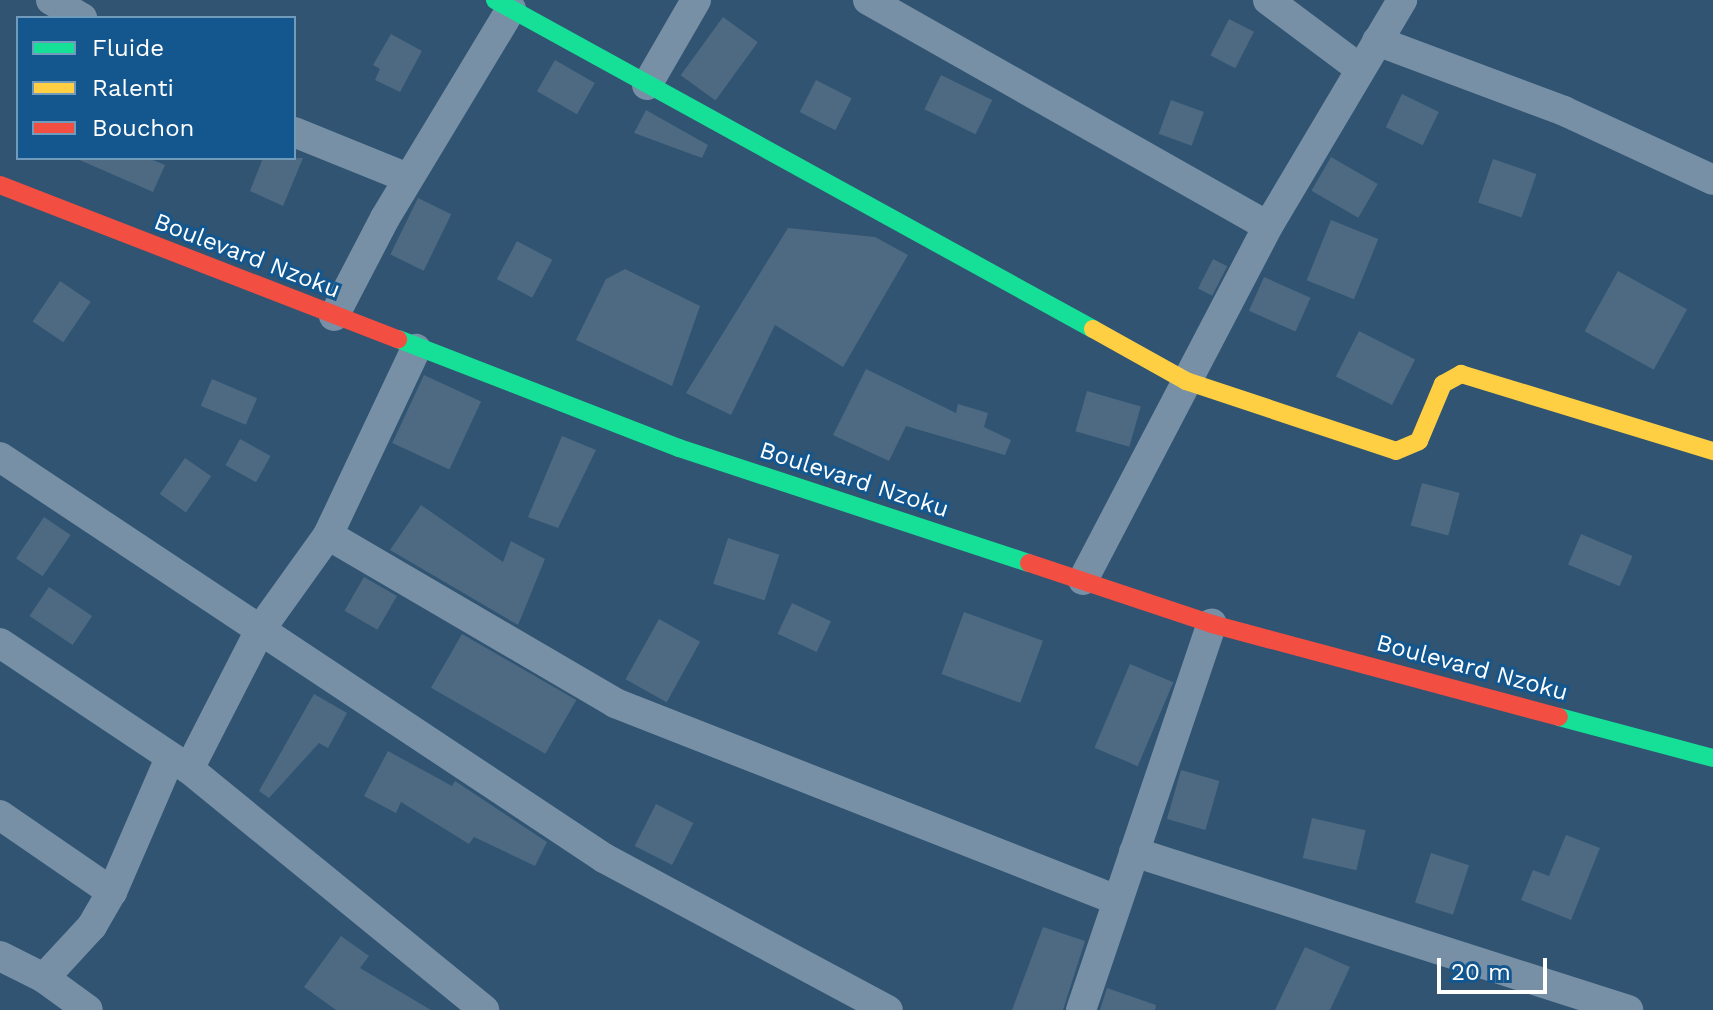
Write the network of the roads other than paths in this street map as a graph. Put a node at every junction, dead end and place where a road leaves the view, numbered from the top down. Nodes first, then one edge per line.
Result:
1 (51, 0) edge
2 (696, 0) edge
3 (868, 0) edge
4 (1268, 0) edge
5 (1402, 0) edge
6 (503, 5) edge
7 (79, 16) edge
8 (1377, 41) junction
9 (1359, 68) junction
10 (647, 85) junction
11 (296, 133) edge
12 (408, 178) junction
13 (1713, 180) edge
14 (0, 185) edge
15 (1268, 226) junction
16 (334, 316) junction
17 (416, 349) junction
18 (1186, 381) junction
19 (1713, 451) edge
20 (0, 457) edge
21 (328, 535) junction
22 (1083, 580) junction
23 (1212, 624) junction
24 (260, 630) junction
25 (0, 643) edge
26 (1713, 758) edge
27 (179, 764) junction
28 (0, 815) edge
29 (1134, 852) junction
30 (112, 892) junction
31 (1117, 900) junction
32 (0, 956) edge
33 (44, 978) junction
34 (88, 1010) edge
35 (484, 1010) edge
36 (888, 1010) edge
37 (1081, 1010) edge
38 (1628, 1010) edge

1 - 7 street
2 - 10 street
3 - 15 street
4 - 9 street
5 - 8 street
6 - 10 street
6 - 12 street
8 - 9 street
8 - 13 street
9 - 15 street
10 - 18 street
11 - 12 street
12 - 16 street
14 - 16 street, Boulevard Nzoku
15 - 18 street
16 - 17 street, Boulevard Nzoku
17 - 21 street
17 - 22 street, Boulevard Nzoku
18 - 19 street
18 - 22 street
20 - 24 street
21 - 24 street
21 - 31 street
22 - 23 street, Boulevard Nzoku
23 - 26 street, Boulevard Nzoku
23 - 29 street
24 - 27 street
24 - 36 street
25 - 27 street
27 - 30 street
27 - 35 street
28 - 30 street
29 - 31 street
29 - 38 street
30 - 33 street
31 - 37 street
32 - 33 street
33 - 34 street

